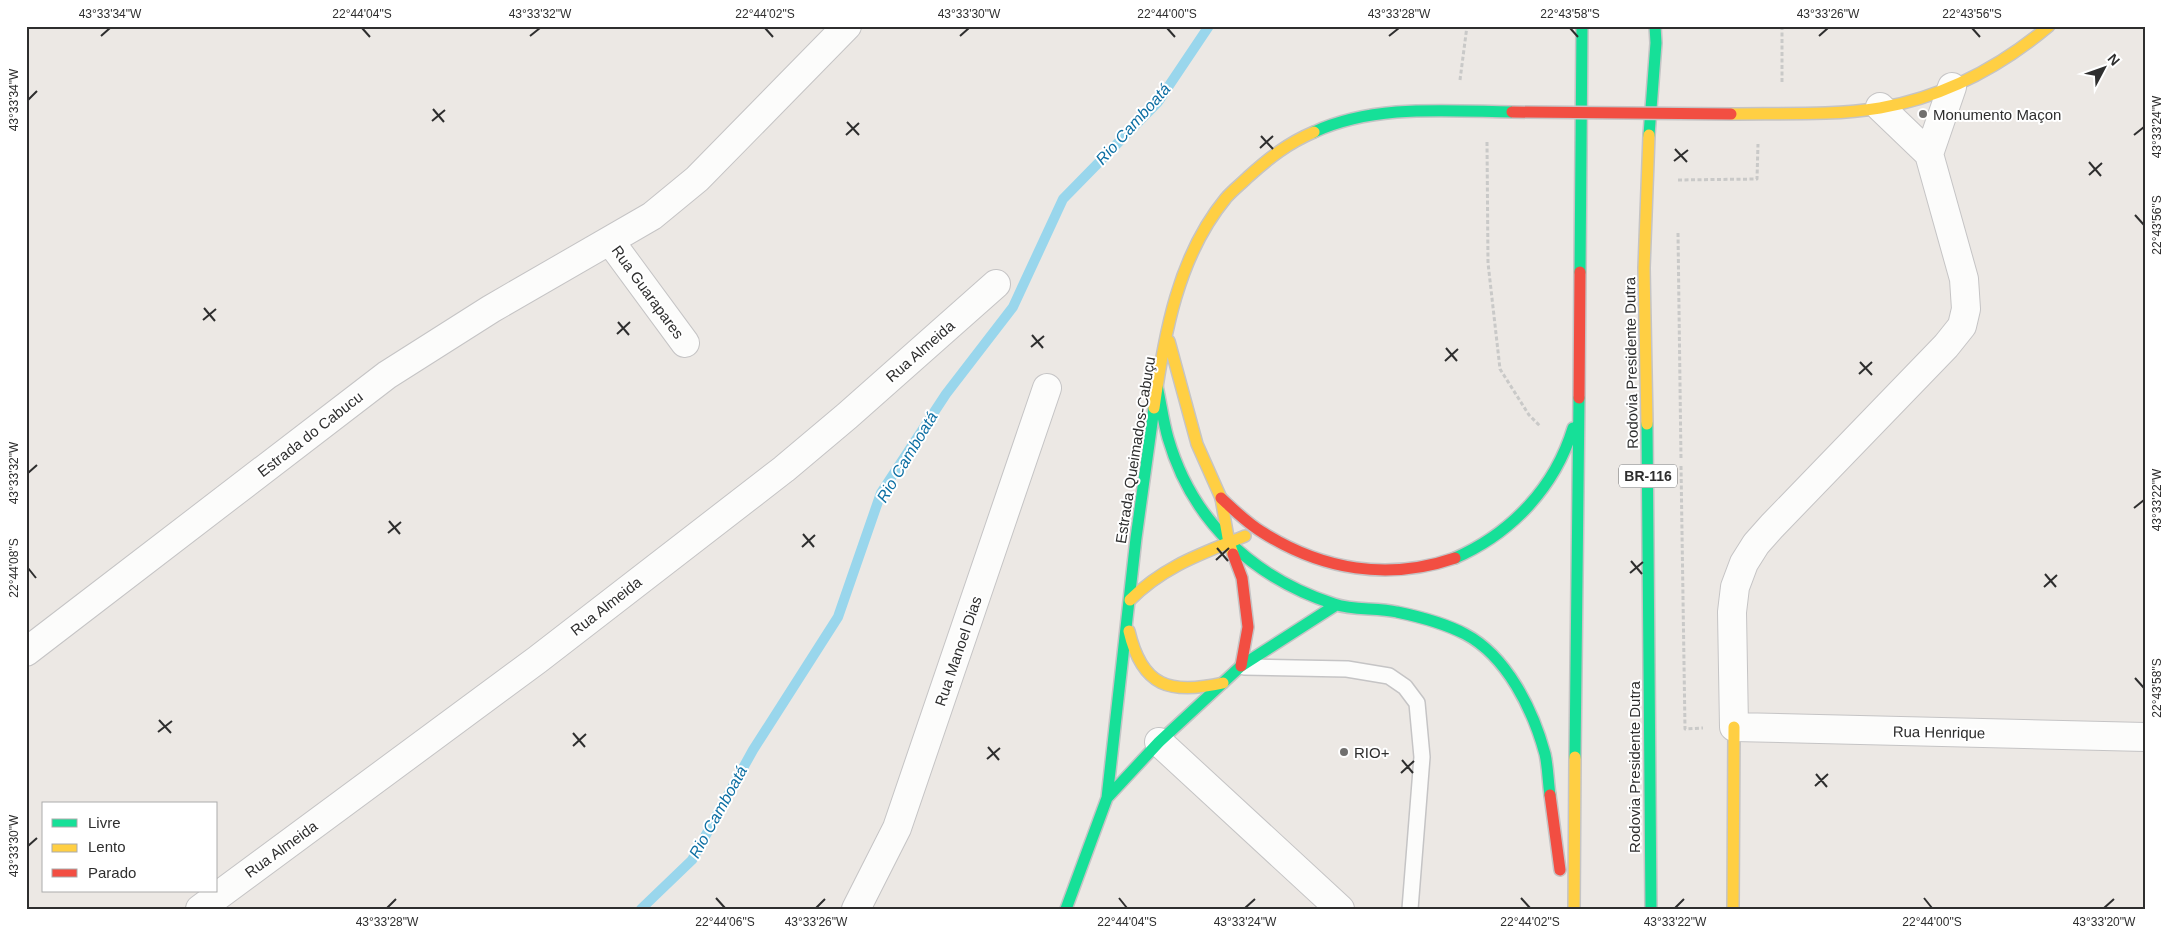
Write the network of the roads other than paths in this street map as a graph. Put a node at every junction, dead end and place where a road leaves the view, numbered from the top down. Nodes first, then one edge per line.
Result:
1 (847, 26) edge
2 (1582, 26) edge
3 (1655, 26) edge
4 (1666, 26) edge
5 (2050, 26) edge
6 (1656, 43) junction
7 (1952, 87) junction
8 (1880, 108) junction
9 (1929, 154) junction
10 (610, 241) junction
11 (996, 284) dead end
12 (1168, 336) junction
13 (685, 343) dead end
14 (1157, 386) junction
15 (1048, 388) dead end
16 (1580, 402) junction
17 (1221, 498) junction
18 (1260, 530) junction
19 (1229, 543) junction
20 (1130, 600) junction
21 (1336, 605) junction
22 (1127, 625) junction
23 (26, 652) edge
24 (1241, 666) junction
25 (1224, 682) junction
26 (1734, 727) junction
27 (2145, 737) edge
28 (1158, 742) junction
29 (1107, 798) junction
30 (200, 909) edge
31 (856, 909) edge
32 (1066, 909) edge
33 (1340, 909) edge
34 (1410, 909) edge
35 (1565, 909) edge
36 (1574, 909) edge
37 (1651, 909) edge
38 (1733, 909) edge

1 - 10 street, Estrada do Cabucu
2 - 16 main road
3 - 6 main road, Rodovia Presidente Dutra / BR-116
4 - 6 main road
5 - 7 main road
6 - 37 main road, Rodovia Presidente Dutra / BR-116
7 - 8 main road
7 - 9 street
8 - 9 street
8 - 12 main road, bridge
9 - 26 street
10 - 13 street, Rua Guarapares
10 - 23 street, Estrada do Cabucu
11 - 30 street, Rua Almeida
12 - 14 main road, Estrada Queimados-Cabuçu
12 - 17 main road, Estrada Queimados-Cabuçu
14 - 19 main road
14 - 20 main road, Estrada Queimados-Cabuçu
15 - 31 street, Rua Manoel Dias
16 - 18 main road
16 - 36 main road
17 - 18 main road
17 - 19 main road, Estrada Queimados-Cabuçu
18 - 19 main road
19 - 20 main road
19 - 21 main road
19 - 24 main road, Estrada Queimados-Cabuçu
20 - 22 main road, Estrada Queimados-Cabuçu
21 - 24 main road
21 - 35 main road
22 - 25 main road
22 - 29 main road, Estrada Queimados-Cabuçu
24 - 25 main road, Estrada Queimados-Cabuçu
24 - 34 lane
25 - 28 main road, Estrada Queimados-Cabuçu
26 - 27 street, Rua Henrique
26 - 38 main road
28 - 29 main road, Estrada Queimados-Cabuçu
28 - 33 street
29 - 32 main road, Estrada Queimados-Cabuçu

